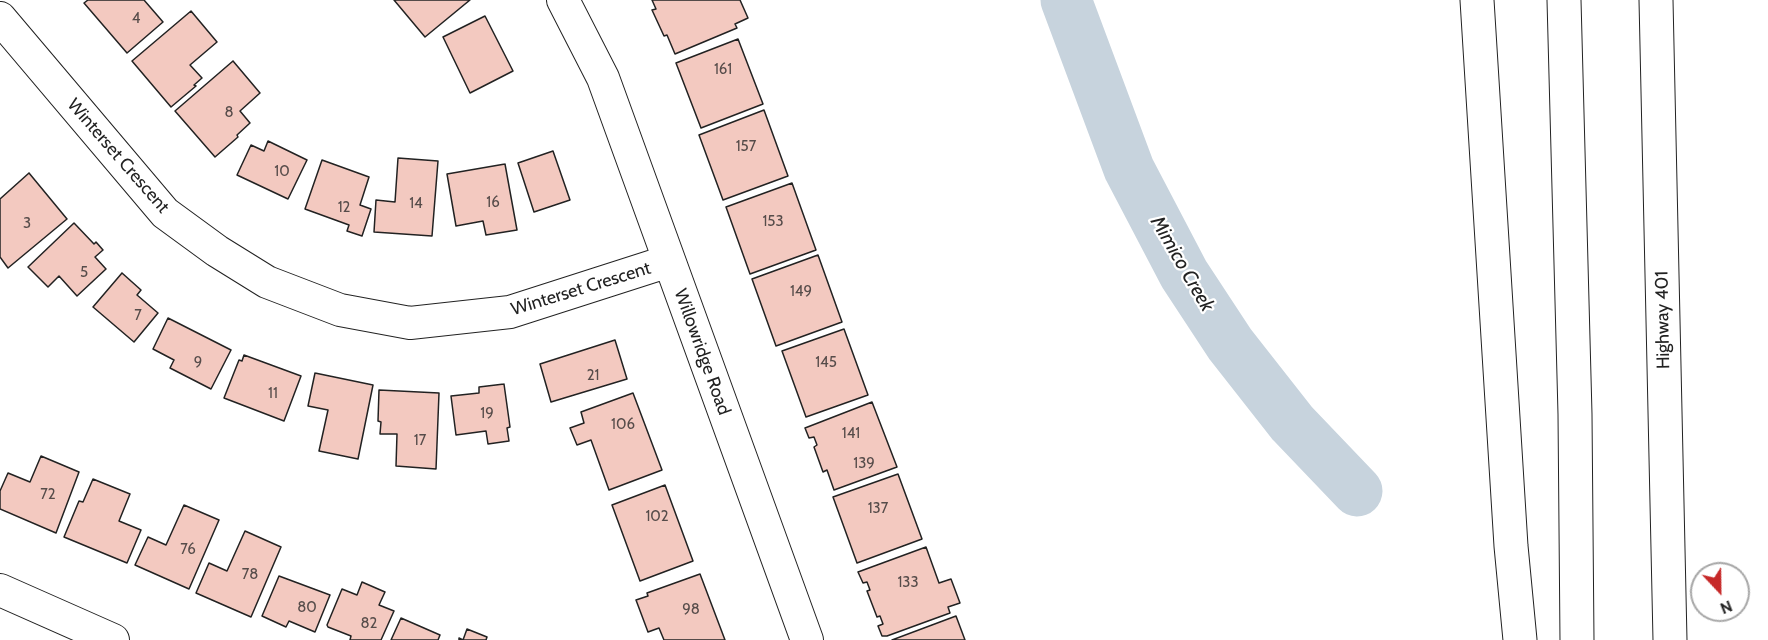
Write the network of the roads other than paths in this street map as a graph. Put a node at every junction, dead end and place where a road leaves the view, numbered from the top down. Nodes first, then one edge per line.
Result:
1 (563, 0) edge
2 (1477, 0) edge
3 (1564, 0) edge
4 (1656, 0) edge
5 (0, 18) edge
6 (669, 261) junction
7 (0, 590) edge
8 (113, 640) edge
9 (807, 640) edge
10 (1520, 640) edge
11 (1577, 640) edge
12 (1670, 640) edge

1 - 6 street, Willowridge Road
2 - 10 highway
3 - 11 highway
4 - 12 highway, Highway 401
5 - 6 street, Winterset Crescent
6 - 9 street, Willowridge Road
7 - 8 street

